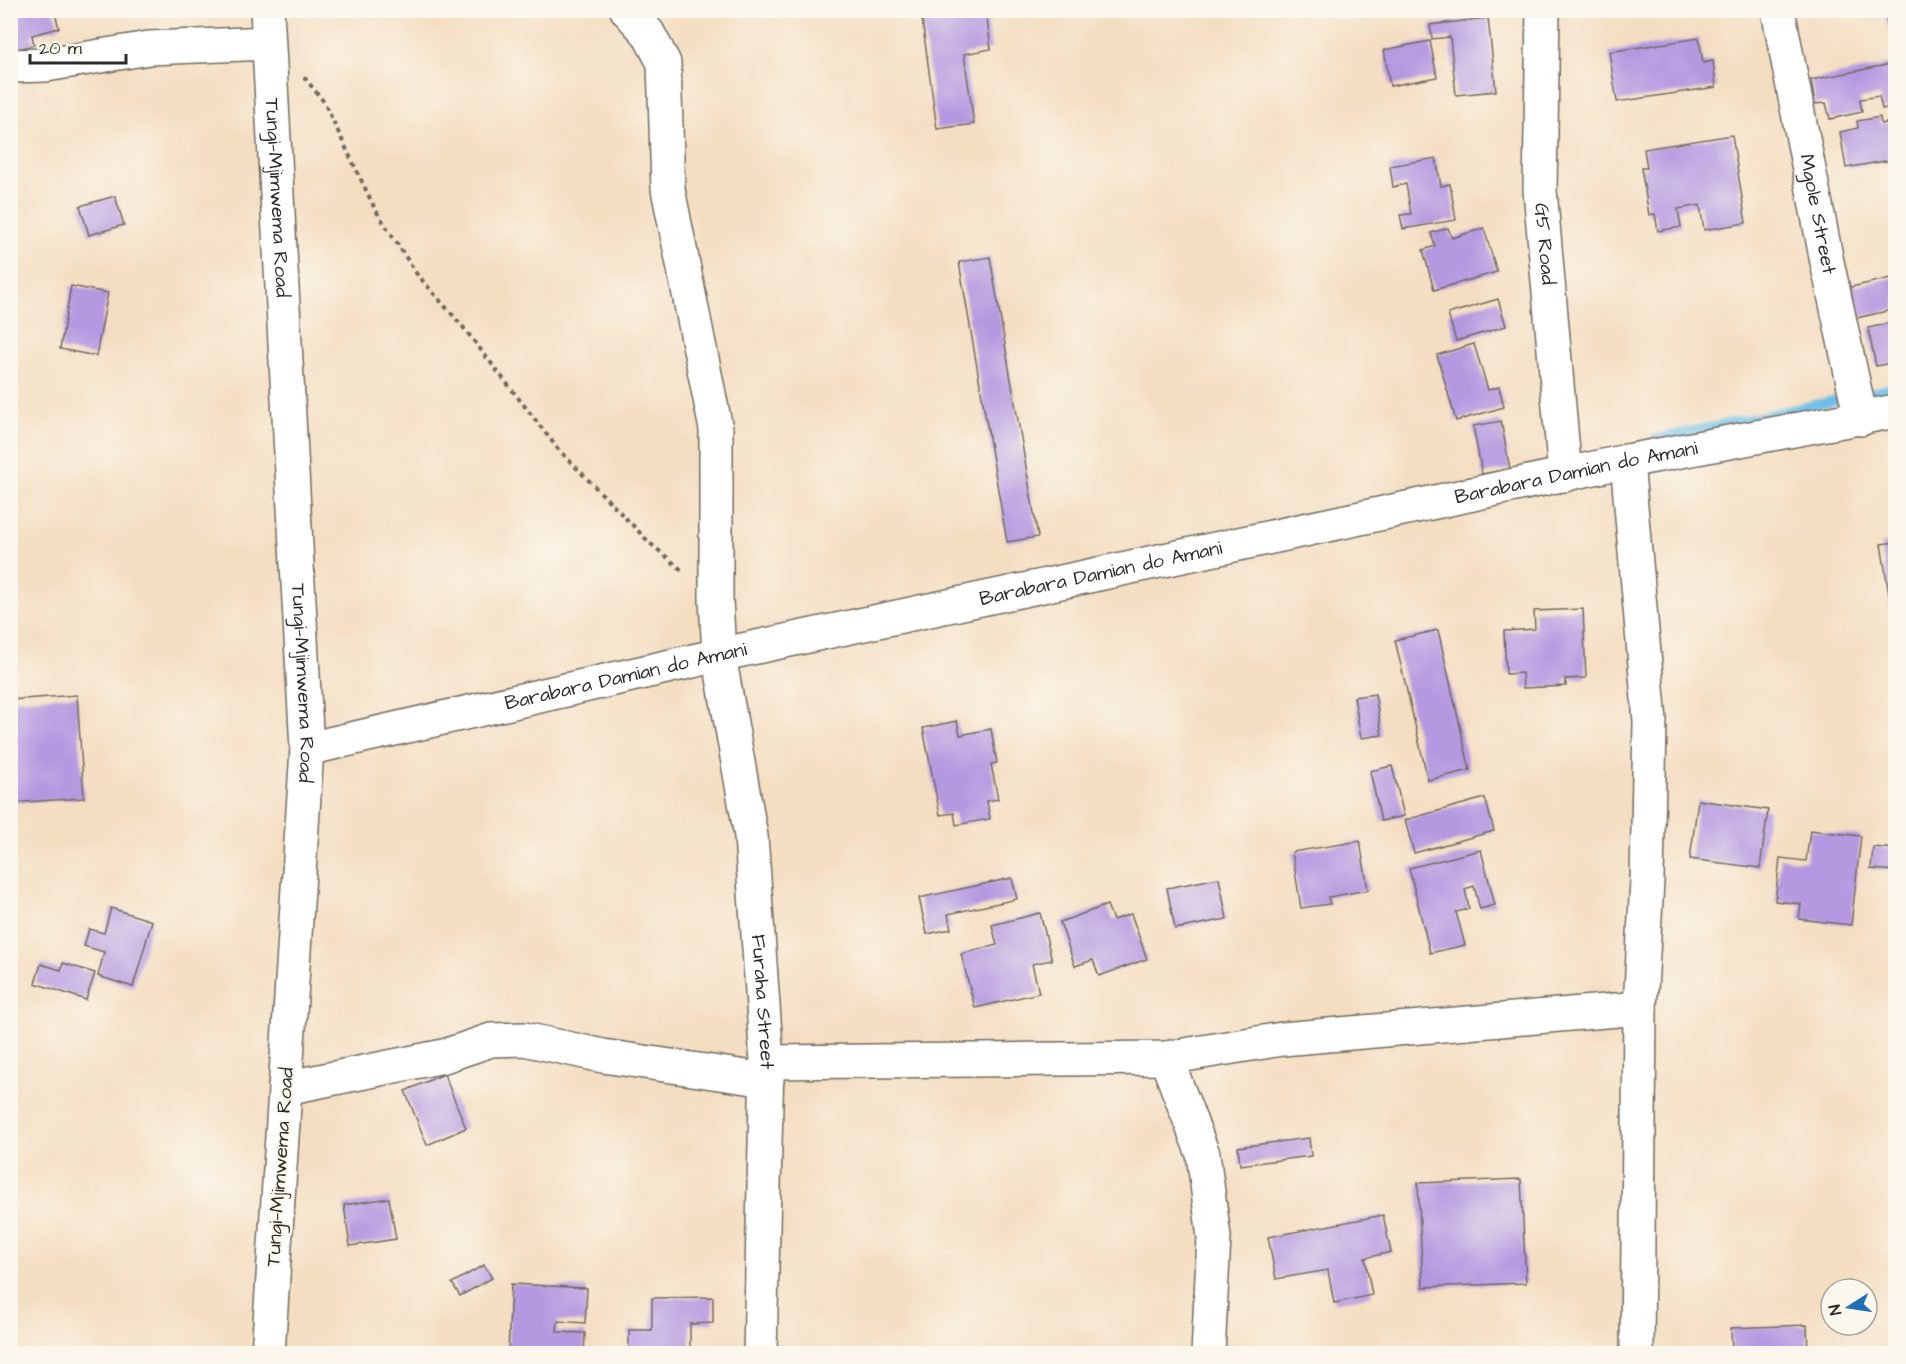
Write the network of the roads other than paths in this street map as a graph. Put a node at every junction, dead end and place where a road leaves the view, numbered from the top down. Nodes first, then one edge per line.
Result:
1 (267, 10) edge
2 (627, 10) edge
3 (1544, 10) edge
4 (1778, 10) edge
5 (267, 43) junction
6 (10, 66) edge
7 (1896, 411) edge
8 (1861, 419) junction
9 (1627, 461) junction
10 (1565, 475) junction
11 (719, 655) junction
12 (307, 749) junction
13 (1640, 1008) junction
14 (1166, 1059) junction
15 (767, 1071) junction
16 (285, 1088) junction
17 (1207, 1352) edge
18 (268, 1353) edge
19 (760, 1353) edge
20 (1637, 1353) edge

1 - 5 street, Tungi—Mjimwema Road
2 - 11 street, Furaha Street
3 - 10 street, G5 Road
4 - 8 street, Mgole Street
5 - 6 street
5 - 12 street, Tungi—Mjimwema Road
7 - 8 street, Barabara Damian do Amani
8 - 9 street, Barabara Damian do Amani
9 - 10 street, Barabara Damian do Amani
9 - 13 street
10 - 11 street, Barabara Damian do Amani
11 - 12 street, Barabara Damian do Amani
11 - 15 street, Furaha Street
12 - 16 street, Tungi—Mjimwema Road
13 - 14 street
13 - 20 street
14 - 15 street
14 - 17 street
15 - 16 street
15 - 19 street, Furaha Street
16 - 18 street, Tungi—Mjimwema Road

